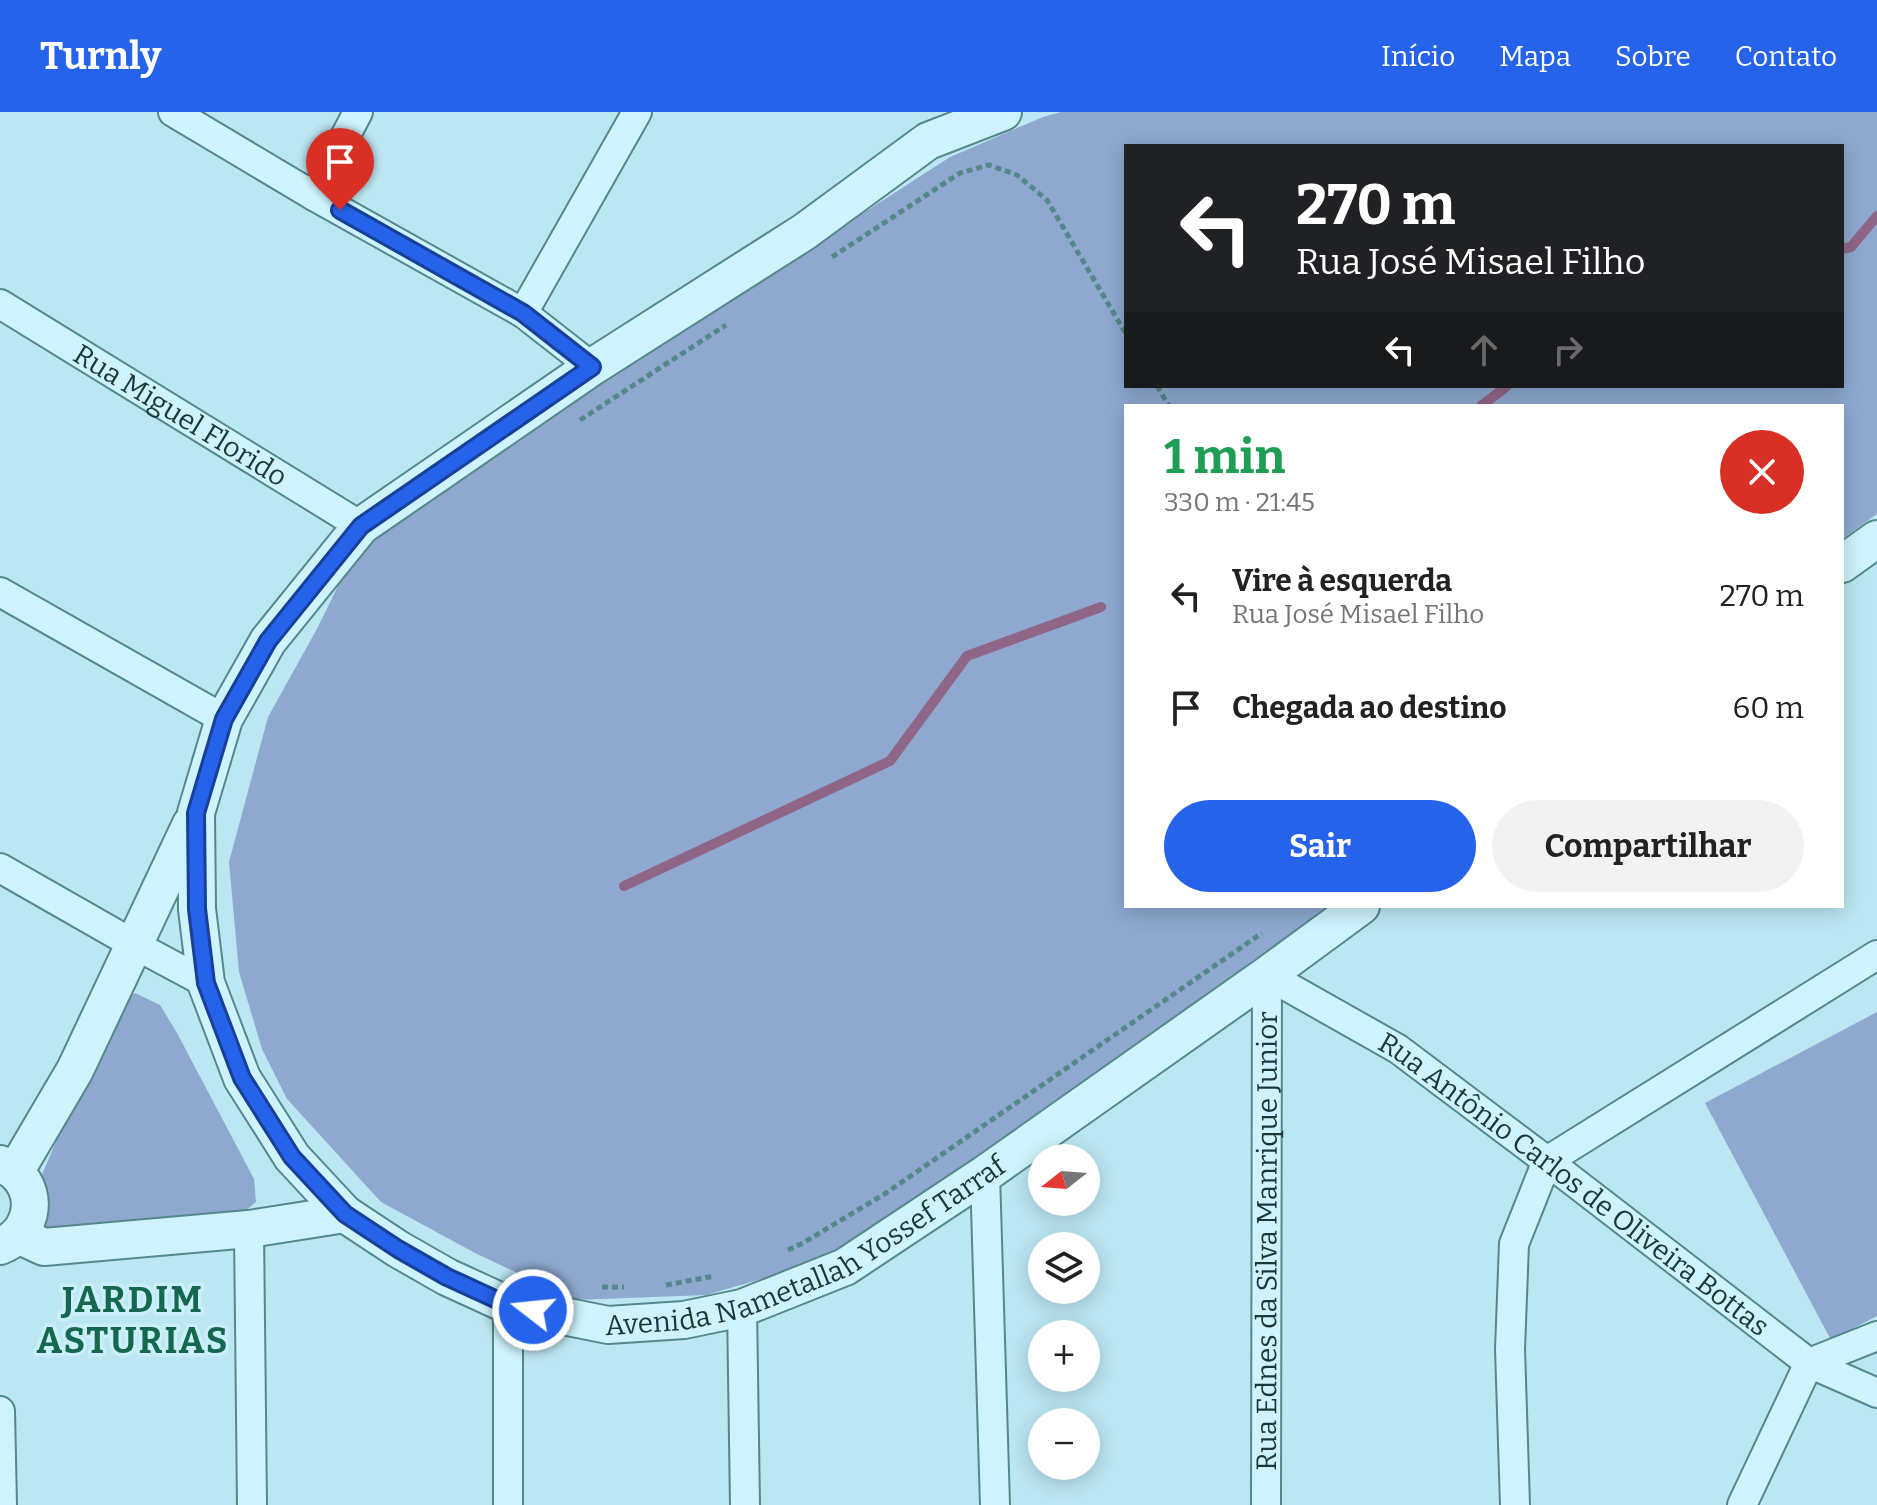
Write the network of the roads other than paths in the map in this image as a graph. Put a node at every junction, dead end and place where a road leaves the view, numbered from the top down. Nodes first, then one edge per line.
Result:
1 (173, 112) edge
2 (358, 112) edge
3 (637, 112) edge
4 (1003, 112) edge
5 (936, 127) edge
6 (314, 196) junction
7 (0, 304) edge
8 (523, 313) junction
9 (592, 367) junction
10 (361, 526) junction
11 (1877, 539) edge
12 (1844, 563) edge
13 (0, 592) edge
14 (224, 719) junction
15 (196, 813) junction
16 (0, 868) edge
17 (1358, 908) edge
18 (135, 945) junction
19 (1877, 955) edge
20 (174, 966) junction
21 (1267, 975) junction
22 (119, 978) junction
23 (206, 983) junction
24 (1547, 1161) junction
25 (4, 1166) edge
26 (985, 1174) junction
27 (345, 1214) junction
28 (249, 1229) junction
29 (9, 1240) edge
30 (508, 1305) junction
31 (742, 1308) junction
32 (1877, 1336) edge
33 (1809, 1363) junction
34 (1877, 1393) edge
35 (0, 1411) edge
36 (2, 1505) edge
37 (252, 1505) edge
38 (508, 1505) edge
39 (745, 1505) edge
40 (995, 1505) edge
41 (1266, 1505) edge
42 (1515, 1505) edge
43 (1742, 1505) edge

1 - 6 street
2 - 6 street
3 - 8 street
4 - 5 street, Avenida Nametallah Yossef Tarraf
5 - 9 street, Avenida Nametallah Yossef Tarraf
6 - 8 street
7 - 10 street, Rua Miguel Florido
8 - 9 street
9 - 10 street, Avenida Nametallah Yossef Tarraf
10 - 14 street, Avenida Nametallah Yossef Tarraf
11 - 12 street
13 - 14 street
14 - 15 street, Avenida Nametallah Yossef Tarraf
15 - 18 street
15 - 23 street, Avenida Nametallah Yossef Tarraf
16 - 18 street
17 - 21 street, Avenida Nametallah Yossef Tarraf
18 - 20 street
18 - 22 street
19 - 24 street
20 - 22 street
20 - 23 street
21 - 24 street, Rua Antônio Carlos de Oliveira Bottas
21 - 26 street, Avenida Nametallah Yossef Tarraf
21 - 41 street, Rua Ednes da Silva Manrique Junior
22 - 25 street
23 - 27 street, Avenida Nametallah Yossef Tarraf
24 - 33 street, Rua Antônio Carlos de Oliveira Bottas
24 - 42 street
25 - 29 street
26 - 31 street, Avenida Nametallah Yossef Tarraf
26 - 40 street
27 - 28 street
27 - 30 street, Avenida Nametallah Yossef Tarraf
28 - 29 street
28 - 37 street
30 - 31 street, Avenida Nametallah Yossef Tarraf
30 - 38 street
31 - 39 street
32 - 33 street
33 - 34 street, Rua Antônio Carlos de Oliveira Bottas
33 - 43 street
35 - 36 street

